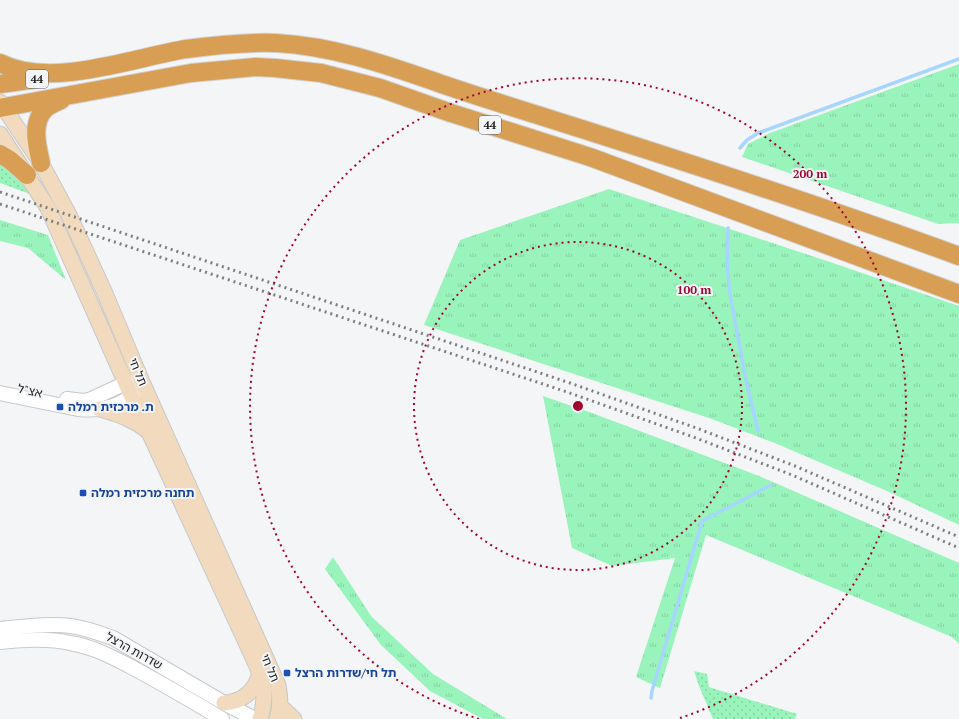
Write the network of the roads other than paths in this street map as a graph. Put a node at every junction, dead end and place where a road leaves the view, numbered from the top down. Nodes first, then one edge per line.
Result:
1 (0, 63) edge
2 (74, 72) junction
3 (0, 84) edge
4 (86, 93) junction
5 (1, 106) edge
6 (0, 134) edge
7 (0, 154) edge
8 (41, 163) junction
9 (27, 175) junction
10 (921, 242) junction
11 (959, 245) edge
12 (959, 256) edge
13 (959, 294) edge
14 (142, 382) junction
15 (126, 383) junction
16 (0, 384) edge
17 (0, 393) edge
18 (132, 397) junction
19 (100, 409) junction
20 (149, 432) junction
21 (0, 629) edge
22 (0, 642) edge
23 (260, 673) junction
24 (224, 703) junction
25 (278, 712) edge
26 (222, 719) edge
27 (255, 719) edge
28 (260, 719) edge
29 (294, 719) edge

1 - 2 highway
2 - 3 highway, 44
2 - 10 highway, 44
4 - 5 highway, 44
4 - 8 highway
4 - 13 highway, 44
5 - 8 main road, תל חי
6 - 9 main road, תל חי
7 - 9 highway
8 - 14 main road, תל חי
9 - 15 main road, תל חי
10 - 11 highway
10 - 12 highway, 44
14 - 15 street, אצ"ל
14 - 18 street
14 - 25 main road, תל חי
15 - 16 street, אצ"ל
15 - 18 main road, תל חי
17 - 19 street, אצ"ל
18 - 19 street, אצ"ל
18 - 20 main road, תל חי
19 - 20 main road
20 - 23 main road, תל חי
21 - 24 street, שדרות הרצל
22 - 26 street, שדרות הרצל
23 - 24 main road
23 - 28 main road, תל חי
24 - 27 street, שדרות הרצל
25 - 29 main road

